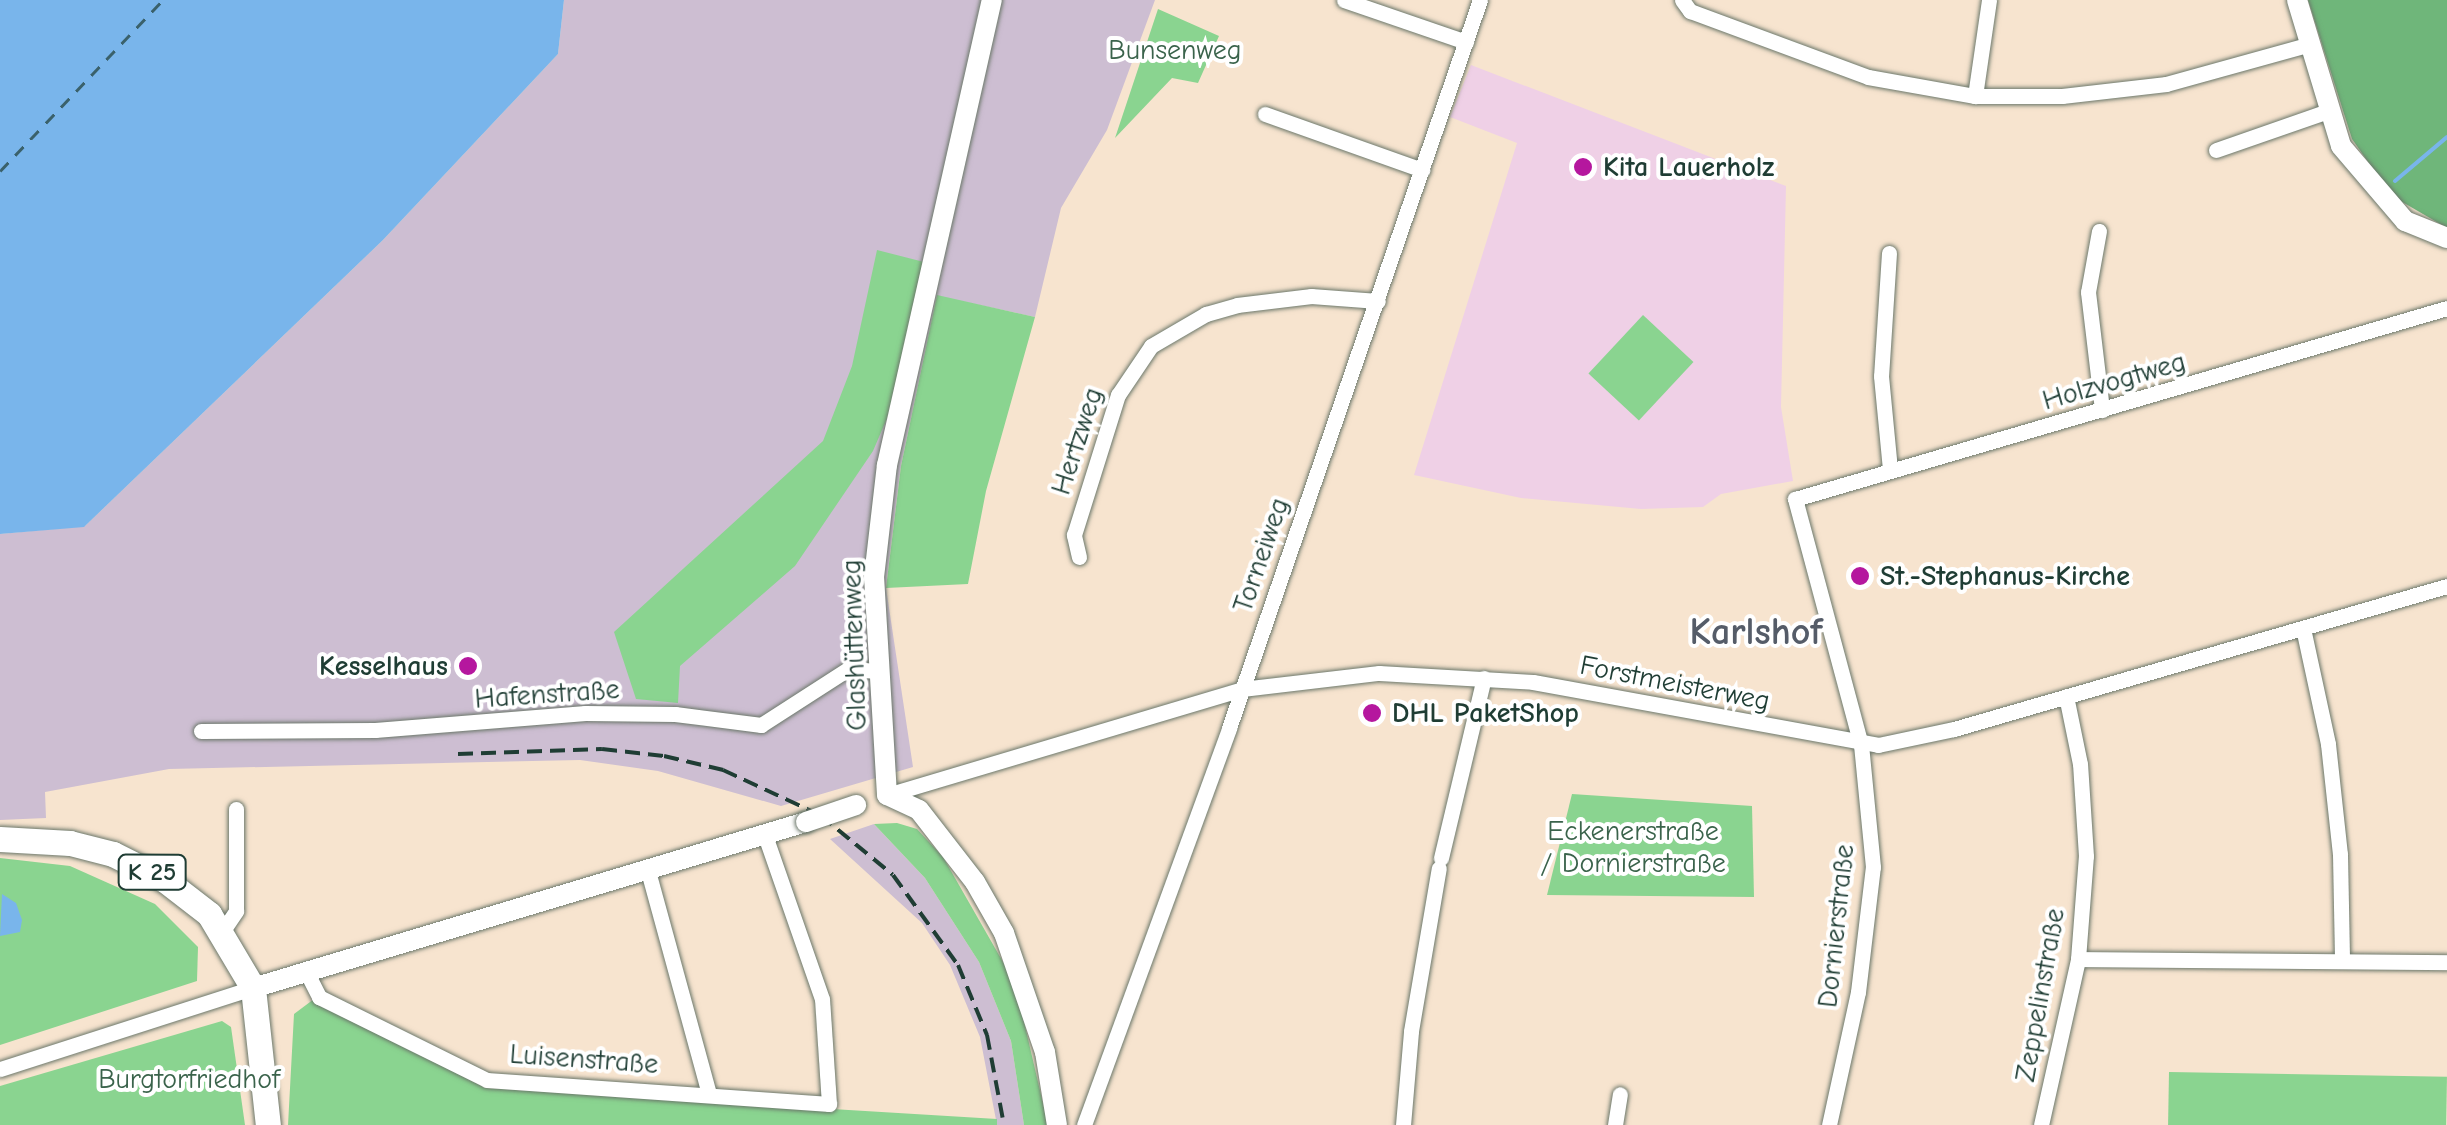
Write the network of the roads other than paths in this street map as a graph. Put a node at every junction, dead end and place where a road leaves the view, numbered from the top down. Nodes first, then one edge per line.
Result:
1 (992, 0) edge
2 (1344, 0) edge
3 (1480, 0) edge
4 (1682, 0) edge
5 (1989, 0) edge
6 (2298, 0) edge
7 (1466, 42) junction
8 (2310, 44) junction
9 (1976, 96) junction
10 (2328, 111) junction
11 (1265, 114) dead end
12 (2216, 150) dead end
13 (1422, 170) junction
14 (2099, 231) dead end
15 (2447, 238) edge
16 (1889, 253) dead end
17 (1378, 301) junction
18 (2447, 308) edge
19 (2102, 410) junction
20 (1890, 469) junction
21 (1795, 500) joint
22 (1079, 556) dead end
23 (2447, 586) edge
24 (2302, 628) junction
25 (878, 671) junction
26 (1484, 678) junction
27 (1242, 689) junction
28 (2066, 696) junction
29 (202, 730) dead end
30 (1861, 745) junction
31 (888, 795) junction
32 (236, 808) dead end
33 (765, 835) junction
34 (0, 839) edge
35 (648, 871) junction
36 (224, 929) junction
37 (2078, 959) junction
38 (2342, 959) junction
39 (2447, 962) edge
40 (308, 974) junction
41 (253, 988) junction
42 (0, 1068) edge
43 (709, 1094) junction
44 (1620, 1094) dead end
45 (268, 1125) edge
46 (1057, 1125) edge
47 (1084, 1125) edge
48 (1403, 1125) edge
49 (1615, 1125) edge
50 (1829, 1125) edge
51 (2041, 1125) edge

1 - 25 street, Glashüttenweg
2 - 7 street
3 - 7 street, Torneiweg
4 - 9 street
5 - 9 street
6 - 8 street
7 - 13 street, Torneiweg
8 - 9 street
8 - 10 street
10 - 12 street
10 - 15 street
11 - 13 street
13 - 17 street, Torneiweg
14 - 19 street
16 - 20 street
17 - 22 street, Hertzweg
17 - 27 street, Torneiweg
18 - 19 street, Holzvogtweg
19 - 20 street, Holzvogtweg
20 - 21 street, Holzvogtweg
21 - 30 street, Dornierstraße
23 - 24 street, Forstmeisterweg
24 - 28 street, Forstmeisterweg
24 - 38 street
25 - 29 street, Hafenstraße
25 - 31 street, Glashüttenweg
26 - 27 street, Forstmeisterweg
26 - 30 street, Forstmeisterweg
26 - 48 street
27 - 31 street, Forstmeisterweg
27 - 47 street, Torneiweg
28 - 30 street, Forstmeisterweg
28 - 37 street, Zeppelinstraße
30 - 50 street, Dornierstraße
31 - 33 street, bridge
31 - 46 street
32 - 36 street
33 - 35 street
33 - 43 street, Luisenstraße
34 - 36 main road, K 25
35 - 40 street
35 - 43 street, Luisenstraße
36 - 41 main road, K 25
37 - 38 street
37 - 51 street, Zeppelinstraße
38 - 39 street
40 - 41 street
40 - 43 street, Luisenstraße
41 - 42 street
41 - 45 main road, K 25
44 - 49 street

